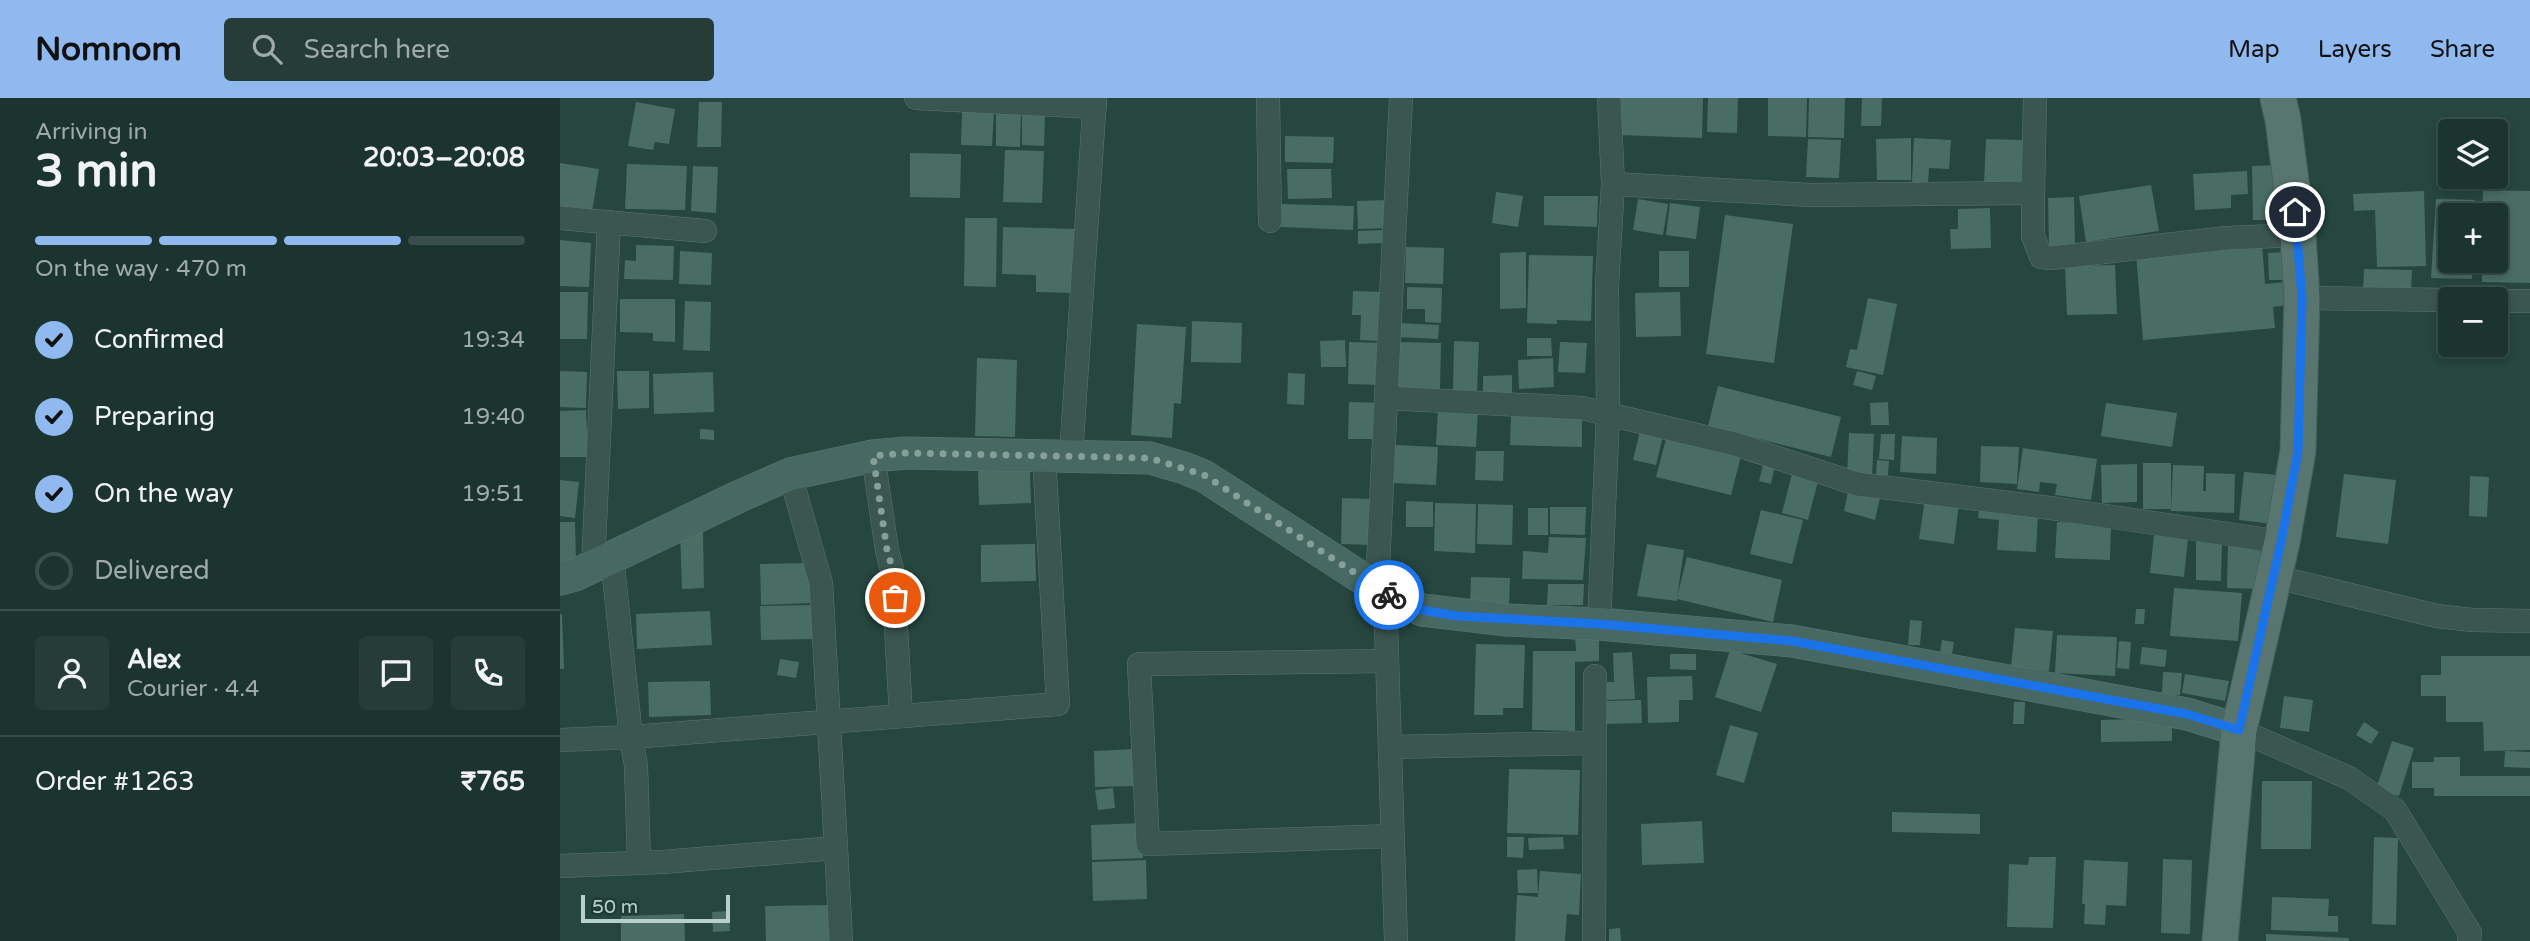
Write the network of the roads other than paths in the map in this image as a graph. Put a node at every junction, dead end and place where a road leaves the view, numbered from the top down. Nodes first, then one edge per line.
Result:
1 (916, 98) edge
2 (1268, 98) edge
3 (1401, 98) edge
4 (1609, 98) edge
5 (2035, 98) edge
6 (2278, 98) edge
7 (1095, 102) edge
8 (1613, 184) junction
9 (2033, 193) junction
10 (560, 218) edge
11 (1270, 221) dead end
12 (609, 222) junction
13 (705, 231) dead end
14 (2298, 235) junction
15 (2302, 298) junction
16 (2438, 300) edge
17 (2508, 301) edge
18 (2530, 301) edge
19 (1386, 398) junction
20 (1608, 414) junction
21 (1057, 455) junction
22 (873, 456) junction
23 (790, 474) junction
24 (2281, 542) junction
25 (602, 561) junction
26 (2273, 576) junction
27 (560, 579) edge
28 (1381, 591) junction
29 (2530, 621) edge
30 (1600, 624) junction
31 (1387, 661) junction
32 (1595, 676) dead end
33 (901, 716) junction
34 (830, 723) junction
35 (2239, 730) junction
36 (631, 737) junction
37 (560, 740) edge
38 (1595, 743) junction
39 (1390, 747) junction
40 (1392, 836) junction
41 (836, 849) junction
42 (639, 862) junction
43 (560, 866) edge
44 (841, 941) edge
45 (1396, 941) edge
46 (1594, 941) edge
47 (2221, 941) edge
48 (2469, 941) edge

1 - 7 street
2 - 11 street
3 - 19 street
4 - 8 street
5 - 9 street
6 - 14 main road
7 - 21 street
8 - 9 street
8 - 20 street
9 - 14 street
10 - 12 street
12 - 13 street
12 - 25 street
14 - 15 main road
15 - 16 street
15 - 24 main road
17 - 18 street
19 - 20 street
19 - 28 street
20 - 24 street
20 - 30 street
21 - 22 street
21 - 28 street
21 - 33 street
22 - 23 street
22 - 33 street
23 - 25 street
23 - 34 street
24 - 26 main road
25 - 27 street
25 - 36 street
26 - 29 street
26 - 35 main road
28 - 30 street
28 - 31 street
30 - 35 street
31 - 39 street
31 - 40 street
32 - 38 street
33 - 34 street
34 - 36 street
34 - 41 street
35 - 47 main road
35 - 48 street
36 - 37 street
36 - 42 street
38 - 39 street
38 - 46 street
39 - 40 street
40 - 45 street
41 - 42 street
41 - 44 street
42 - 43 street

